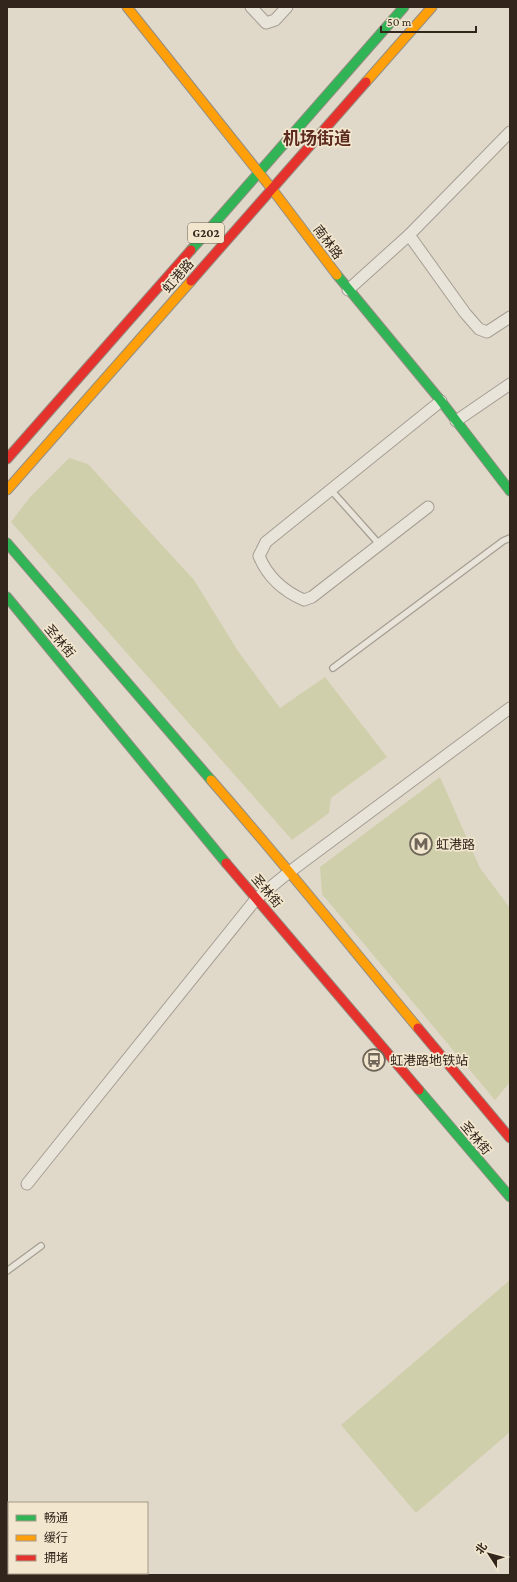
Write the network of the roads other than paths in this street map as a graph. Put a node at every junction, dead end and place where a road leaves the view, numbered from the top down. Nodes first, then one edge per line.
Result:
1 (127, 7) edge
2 (251, 7) edge
3 (287, 7) edge
4 (404, 7) edge
5 (432, 7) edge
6 (510, 132) edge
7 (259, 172) junction
8 (272, 189) junction
9 (409, 234) junction
10 (348, 290) junction
11 (510, 317) edge
12 (510, 384) edge
13 (441, 401) junction
14 (456, 421) junction
15 (7, 459) edge
16 (7, 490) edge
17 (331, 490) junction
18 (510, 491) edge
19 (428, 506) dead end
20 (510, 538) edge
21 (7, 543) edge
22 (380, 544) junction
23 (7, 597) edge
24 (333, 668) dead end
25 (510, 708) edge
26 (288, 873) junction
27 (256, 899) junction
28 (510, 1138) edge
29 (27, 1184) dead end
30 (510, 1197) edge
31 (41, 1246) dead end
32 (7, 1271) edge

1 - 7 main road, 南林路
2 - 3 street
4 - 7 main road, 虹港路 / G202
5 - 8 main road, 虹港路 / G202
6 - 9 street
7 - 8 main road, 南林路
7 - 15 main road, 虹港路 / G202
8 - 10 main road, 南林路
8 - 16 main road, 虹港路 / G202
9 - 10 street
9 - 11 street
10 - 13 main road, 南林路
12 - 14 street
13 - 14 main road, 南林路
13 - 17 street
14 - 18 main road, 南林路
17 - 22 lane
17 - 22 street
19 - 22 street
20 - 24 lane
21 - 26 main road, 圣林街
23 - 27 main road, 圣林街
25 - 26 street
26 - 27 street
26 - 28 main road, 圣林街
27 - 29 street
27 - 30 main road, 圣林街
31 - 32 lane

